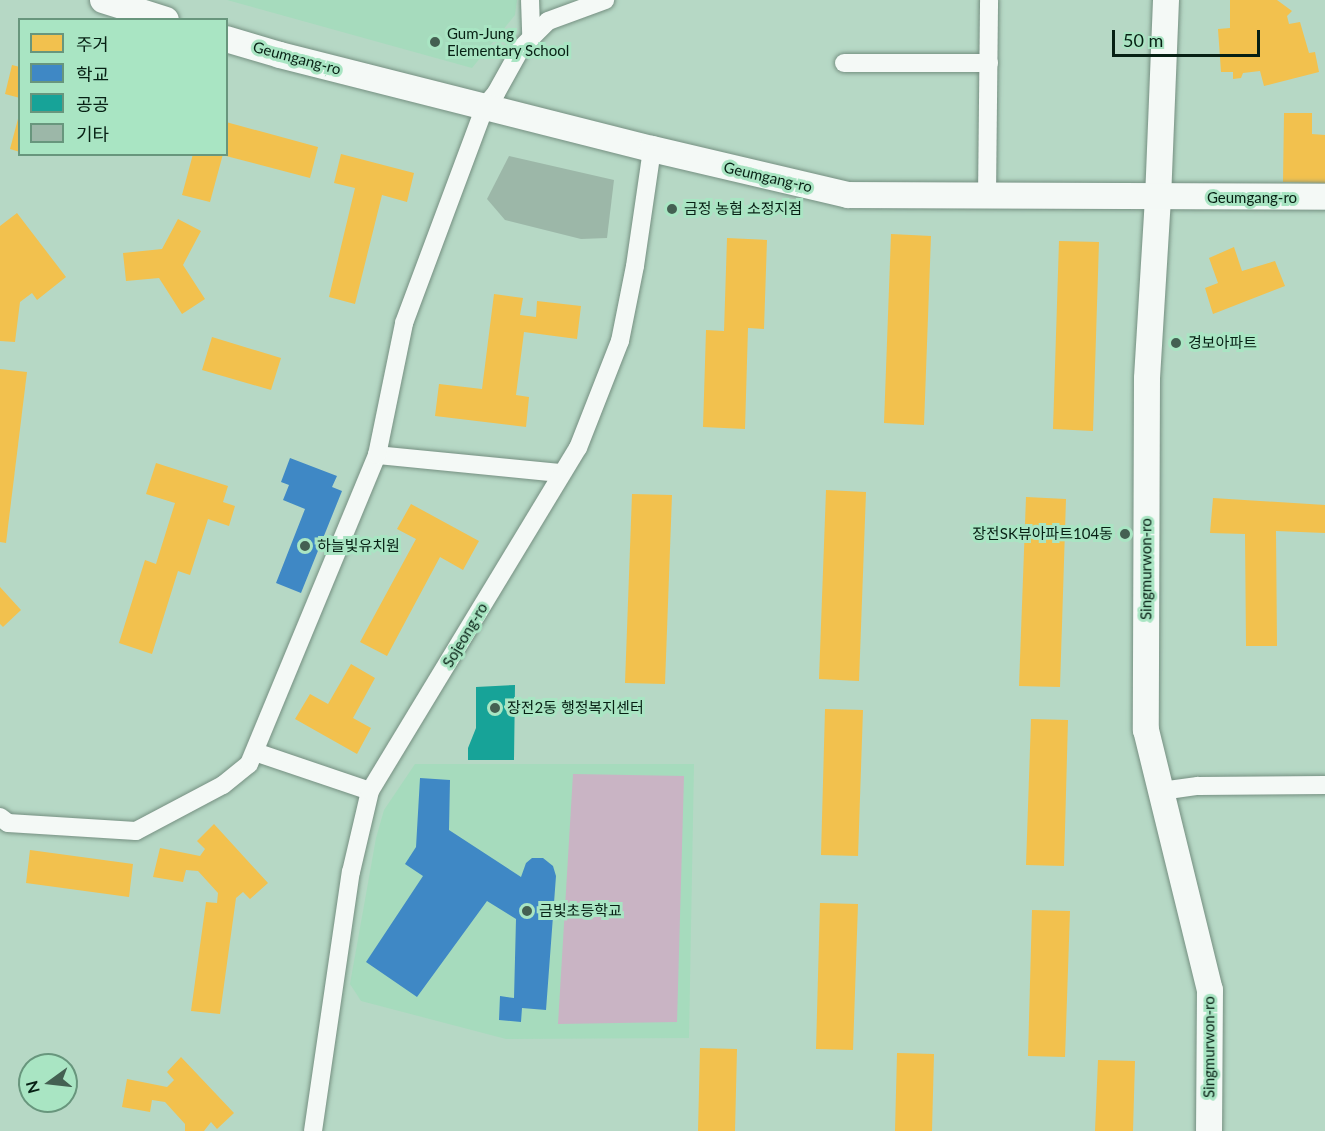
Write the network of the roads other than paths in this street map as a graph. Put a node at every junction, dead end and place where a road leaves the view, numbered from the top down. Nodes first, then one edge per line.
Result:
1 (103, 0) edge
2 (530, 0) edge
3 (606, 0) edge
4 (989, 0) edge
5 (1166, 0) edge
6 (160, 18) edge
7 (531, 38) junction
8 (228, 40) edge
9 (844, 63) dead end
10 (989, 63) junction
11 (485, 106) junction
12 (652, 149) junction
13 (987, 197) junction
14 (1325, 197) edge
15 (1158, 198) junction
16 (378, 455) junction
17 (561, 472) junction
18 (255, 752) junction
19 (1325, 785) edge
20 (370, 791) junction
21 (1161, 791) junction
22 (0, 818) edge
23 (313, 1131) edge
24 (1209, 1131) edge

1 - 6 main road
2 - 7 street
3 - 7 street
4 - 10 street
5 - 15 main road, Singmurwon-ro
7 - 11 street
8 - 11 main road, Geumgang-ro
9 - 10 street
10 - 13 street
11 - 12 main road, Geumgang-ro
11 - 16 street
12 - 13 main road, Geumgang-ro
12 - 17 street, Sojeong-ro
13 - 15 main road, Geumgang-ro
14 - 15 main road, Geumgang-ro
15 - 21 main road, Singmurwon-ro
16 - 17 street
16 - 18 street
17 - 20 street, Sojeong-ro
18 - 20 street
18 - 22 street
19 - 21 street
20 - 23 street, Sojeong-ro
21 - 24 main road, Singmurwon-ro

